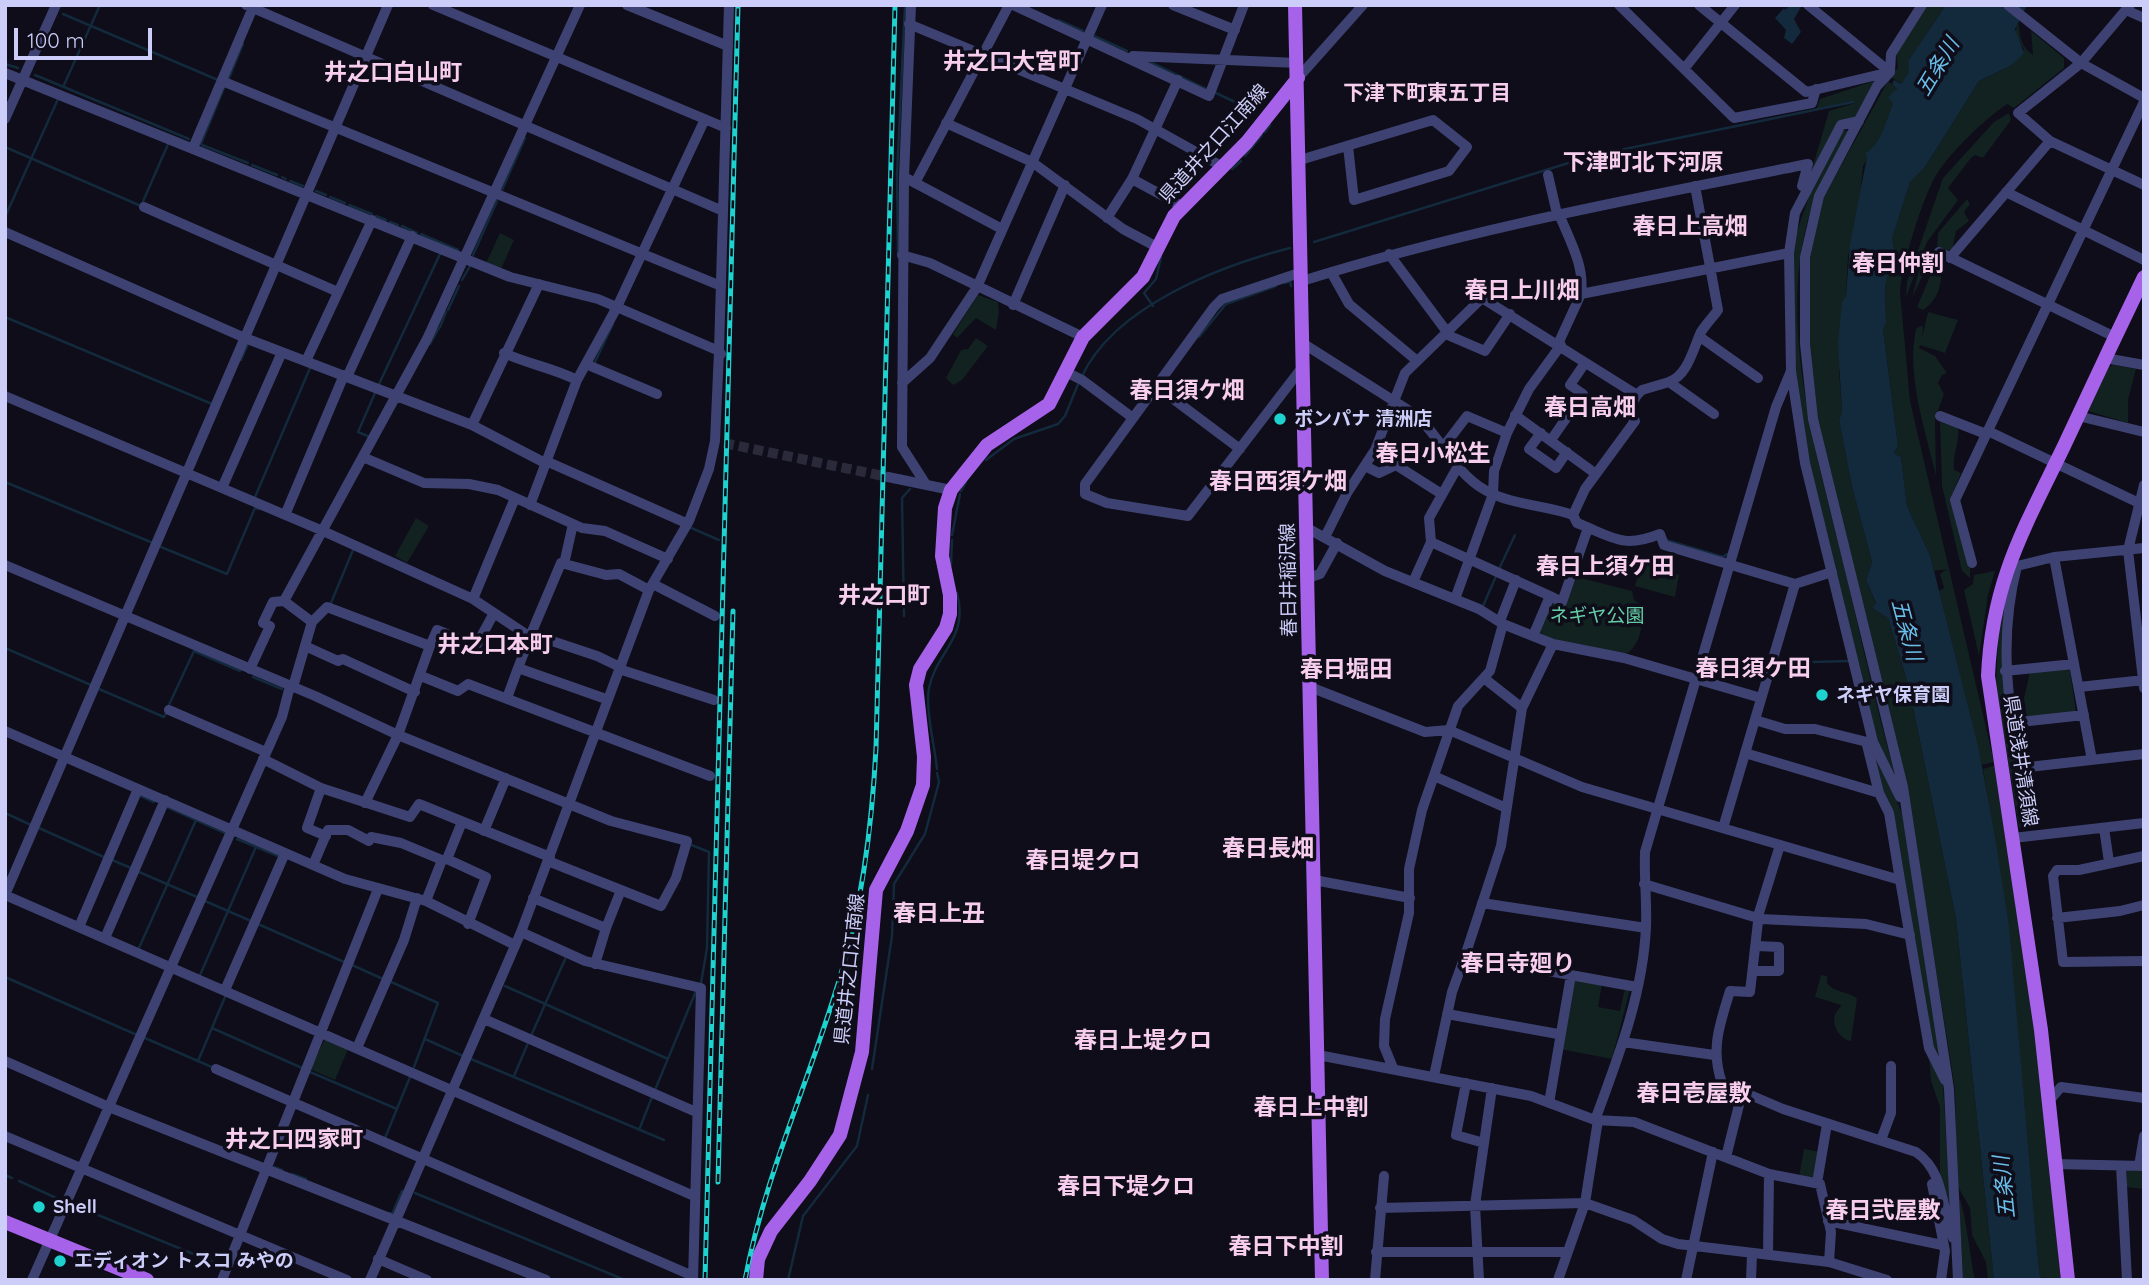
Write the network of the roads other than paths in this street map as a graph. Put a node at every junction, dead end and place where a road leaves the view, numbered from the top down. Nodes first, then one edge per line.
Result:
1 (56, 5) edge
2 (388, 5) edge
3 (433, 5) edge
4 (580, 5) edge
5 (627, 5) edge
6 (729, 5) edge
7 (911, 5) edge
8 (1011, 5) edge
9 (1102, 5) edge
10 (1173, 5) edge
11 (1244, 5) edge
12 (1296, 5) edge
13 (1363, 5) edge
14 (1619, 5) edge
15 (1699, 5) edge
16 (1735, 5) edge
17 (1808, 5) edge
18 (1907, 5) edge
19 (2008, 5) edge
20 (251, 6) edge
21 (2128, 7) edge
22 (1919, 9) edge
23 (2144, 18) edge
24 (1720, 23) junction
25 (909, 24) junction
26 (1235, 30) junction
27 (1087, 38) junction
28 (727, 46) junction
29 (983, 54) junction
30 (1128, 56) junction
31 (366, 57) junction
32 (556, 57) junction
33 (1224, 60) junction
34 (2081, 63) junction
35 (1684, 69) junction
36 (1298, 70) junction
37 (1890, 72) junction
38 (5, 73) edge
39 (23, 79) junction
40 (1178, 80) junction
41 (222, 81) junction
42 (1065, 89) junction
43 (1816, 89) junction
44 (2144, 100) edge
45 (5, 119) edge
46 (705, 119) junction
47 (1859, 121) junction
48 (946, 123) junction
49 (525, 125) junction
50 (336, 128) junction
51 (726, 128) junction
52 (1156, 129) junction
53 (2050, 141) junction
54 (1348, 146) junction
55 (193, 148) junction
56 (1300, 160) junction
57 (1032, 162) junction
58 (1223, 167) junction
59 (2112, 170) junction
60 (1548, 175) dead end
61 (1132, 179) junction
62 (909, 180) junction
63 (1065, 185) junction
64 (2144, 185) edge
65 (1695, 186) junction
66 (672, 189) junction
67 (2006, 192) junction
68 (495, 193) junction
69 (308, 194) junction
70 (1182, 206) junction
71 (144, 207) dead end
72 (723, 211) junction
73 (1796, 213) junction
74 (1558, 214) junction
75 (1107, 218) junction
76 (372, 220) junction
77 (1002, 229) junction
78 (2083, 230) junction
79 (5, 232) edge
80 (412, 236) junction
81 (1157, 247) junction
82 (1939, 252) dead end
83 (1788, 253) junction
84 (642, 254) junction
85 (1390, 254) junction
86 (902, 255) junction
87 (466, 258) junction
88 (1950, 258) junction
89 (2144, 260) edge
90 (277, 265) junction
91 (1710, 269) junction
92 (1331, 272) junction
93 (1302, 276) junction
94 (2144, 277) edge
95 (539, 284) junction
96 (721, 286) junction
97 (977, 287) junction
98 (338, 292) junction
99 (1581, 294) junction
100 (2139, 299) edge
101 (2048, 304) junction
102 (1013, 305) junction
103 (617, 307) junction
104 (1510, 314) junction
105 (1447, 333) junction
106 (1083, 337) junction
107 (1700, 337) junction
108 (2115, 337) junction
109 (245, 338) junction
110 (1304, 344) junction
111 (1560, 345) junction
112 (719, 351) junction
113 (282, 352) junction
114 (504, 352) junction
115 (2105, 358) junction
116 (1416, 360) junction
117 (306, 361) junction
118 (1585, 363) junction
119 (588, 365) junction
120 (1304, 365) junction
121 (2144, 365) edge
122 (1066, 372) junction
123 (1791, 372) junction
124 (346, 376) junction
125 (1758, 378) dead end
126 (578, 380) junction
127 (1669, 382) junction
128 (902, 383) junction
129 (1156, 386) junction
130 (657, 394) dead end
131 (1637, 395) junction
132 (5, 396) edge
133 (397, 396) junction
134 (1395, 402) junction
135 (1714, 414) dead end
136 (1516, 415) junction
137 (1940, 416) dead end
138 (2078, 416) junction
139 (1133, 418) junction
140 (472, 425) junction
141 (2144, 432) edge
142 (1507, 433) junction
143 (1541, 433) junction
144 (1987, 433) junction
145 (1551, 440) junction
146 (1444, 446) junction
147 (1240, 449) junction
148 (1567, 452) junction
149 (365, 458) junction
150 (546, 462) junction
151 (2055, 463) junction
152 (1365, 466) junction
153 (1457, 467) junction
154 (187, 473) junction
155 (1596, 474) junction
156 (888, 477) tunnel mouth
157 (925, 483) junction
158 (2144, 485) edge
159 (222, 488) junction
160 (951, 489) junction
161 (1440, 494) junction
162 (1493, 494) junction
163 (515, 498) junction
164 (2139, 503) junction
165 (530, 505) junction
166 (285, 515) junction
167 (1573, 515) junction
168 (688, 522) junction
169 (573, 524) junction
170 (1307, 528) junction
171 (1588, 528) junction
172 (323, 531) junction
173 (1325, 537) junction
174 (1431, 542) junction
175 (1338, 543) junction
176 (2144, 548) edge
177 (2128, 550) junction
178 (2054, 558) junction
179 (668, 559) junction
180 (1469, 559) junction
181 (1972, 563) dead end
182 (564, 564) junction
183 (1730, 564) junction
184 (5, 565) edge
185 (2012, 565) junction
186 (1832, 572) junction
187 (1308, 578) junction
188 (1516, 580) junction
189 (1413, 582) junction
190 (1796, 584) junction
191 (651, 587) junction
192 (1550, 596) junction
193 (473, 599) junction
194 (1455, 599) junction
195 (284, 601) junction
196 (2139, 606) edge
197 (494, 613) junction
198 (125, 616) junction
199 (715, 616) dead end
200 (312, 622) junction
201 (1502, 622) junction
202 (531, 636) junction
203 (1533, 636) junction
204 (1553, 644) junction
205 (305, 646) junction
206 (430, 646) junction
207 (2074, 664) junction
208 (518, 668) junction
209 (620, 668) junction
210 (250, 669) junction
211 (2005, 671) junction
212 (421, 676) junction
213 (1485, 679) junction
214 (1696, 679) junction
215 (2143, 680) edge
216 (291, 687) junction
217 (1310, 687) junction
218 (2079, 687) junction
219 (2144, 688) edge
220 (415, 692) junction
221 (506, 698) junction
222 (1762, 698) junction
223 (606, 699) junction
224 (714, 700) dead end
225 (1522, 708) junction
226 (169, 710) dead end
227 (2084, 715) junction
228 (1755, 720) junction
229 (2011, 723) junction
230 (1448, 730) junction
231 (5, 731) edge
232 (594, 733) junction
233 (398, 735) junction
234 (1870, 743) junction
235 (1745, 753) junction
236 (2144, 754) edge
237 (265, 756) junction
238 (65, 757) junction
239 (1513, 759) junction
240 (2092, 760) junction
241 (2020, 768) junction
242 (710, 776) dead end
243 (1434, 776) junction
244 (506, 778) junction
245 (321, 788) junction
246 (138, 789) junction
247 (1879, 793) junction
248 (165, 800) junction
249 (365, 803) junction
250 (570, 804) junction
251 (1906, 806) junction
252 (1504, 807) junction
253 (1658, 810) junction
254 (463, 822) junction
255 (2029, 822) dead end
256 (2144, 823) edge
257 (1723, 828) junction
258 (2104, 828) junction
259 (232, 830) junction
260 (484, 831) junction
261 (326, 836) junction
262 (2013, 838) junction
263 (1780, 845) junction
264 (285, 853) junction
265 (2144, 856) edge
266 (549, 859) junction
267 (444, 860) junction
268 (2109, 862) junction
269 (313, 865) junction
270 (1314, 880) junction
271 (1900, 880) junction
272 (1644, 884) junction
273 (378, 889) junction
274 (621, 890) junction
275 (5, 895) edge
276 (533, 898) junction
277 (1410, 898) junction
278 (421, 899) junction
279 (1482, 903) junction
280 (2144, 905) edge
281 (2057, 918) junction
282 (1761, 919) junction
283 (468, 924) junction
284 (79, 927) junction
285 (606, 928) junction
286 (1646, 928) junction
287 (521, 932) junction
288 (1910, 935) junction
289 (105, 938) junction
290 (515, 946) junction
291 (1757, 946) junction
292 (1465, 956) junction
293 (2144, 961) edge
294 (596, 964) junction
295 (171, 967) junction
296 (1753, 971) junction
297 (1570, 975) junction
298 (1637, 987) junction
299 (225, 990) junction
300 (1447, 1014) junction
301 (484, 1019) junction
302 (321, 1032) junction
303 (1558, 1034) junction
304 (1623, 1042) junction
305 (357, 1048) junction
306 (1318, 1055) junction
307 (1714, 1055) junction
308 (5, 1061) edge
309 (1891, 1066) dead end
310 (1392, 1068) junction
311 (216, 1069) dead end
312 (2046, 1075) junction
313 (1434, 1076) junction
314 (1466, 1083) junction
315 (2061, 1087) junction
316 (1492, 1088) junction
317 (1949, 1089) junction
318 (453, 1090) junction
319 (1742, 1093) junction
320 (2144, 1098) edge
321 (2049, 1101) junction
322 (293, 1102) junction
323 (1549, 1103) junction
324 (108, 1107) junction
325 (696, 1112) junction
326 (1597, 1120) junction
327 (1827, 1124) junction
328 (5, 1136) edge
329 (2144, 1136) edge
330 (1881, 1140) junction
331 (1484, 1143) junction
332 (1713, 1152) junction
333 (1726, 1157) junction
334 (422, 1159) junction
335 (2055, 1164) junction
336 (2122, 1166) junction
337 (2141, 1166) edge
338 (267, 1168) junction
339 (81, 1169) junction
340 (1769, 1174) junction
341 (1384, 1176) dead end
342 (1937, 1176) junction
343 (1817, 1184) junction
344 (694, 1196) junction
345 (1585, 1203) junction
346 (1475, 1205) junction
347 (1380, 1208) junction
348 (395, 1218) junction
349 (1828, 1221) junction
350 (5, 1222) edge
351 (240, 1235) junction
352 (49, 1241) junction
353 (1942, 1245) junction
354 (1690, 1247) junction
355 (1956, 1248) junction
356 (1478, 1251) junction
357 (1376, 1252) junction
358 (1566, 1252) junction
359 (1752, 1254) junction
360 (1768, 1255) junction
361 (378, 1259) junction
362 (1829, 1262) junction
363 (518, 1275) edge
364 (693, 1278) edge
365 (32, 1280) edge
366 (147, 1280) edge
367 (222, 1280) edge
368 (346, 1280) edge
369 (370, 1280) edge
370 (428, 1280) edge
371 (547, 1280) edge
372 (755, 1280) edge
373 (1321, 1280) edge
374 (1376, 1280) edge
375 (1479, 1280) edge
376 (1558, 1280) edge
377 (1686, 1280) edge
378 (1751, 1280) edge
379 (1887, 1280) edge
380 (1941, 1280) edge
381 (1958, 1280) edge
382 (2068, 1280) edge
383 (2127, 1280) edge

1 - 39 street
2 - 31 street
3 - 32 street
4 - 32 street
5 - 28 street
6 - 28 street
7 - 25 street
8 - 27 street
8 - 29 street
9 - 27 street
10 - 26 street
11 - 26 street
12 - 36 main road, 春日井稲沢線
13 - 36 street
14 - 35 street
15 - 24 street
16 - 24 street
17 - 37 street
18 - 22 street
19 - 34 street
20 - 31 street
20 - 41 street
21 - 23 street
21 - 34 street
22 - 37 street
24 - 35 street
24 - 43 street
25 - 29 street
25 - 62 street
26 - 33 street
27 - 30 street
27 - 42 street
28 - 51 street
29 - 42 street
29 - 48 street
30 - 33 street
30 - 40 street
31 - 49 street
31 - 50 street
32 - 46 street
32 - 49 street
33 - 36 street
33 - 40 street
34 - 44 street
34 - 53 street
35 - 43 street
36 - 56 main road, 春日井稲沢線
36 - 58 main road, 県道井之口江南線
37 - 43 street
37 - 47 street
38 - 39 street
39 - 45 street
39 - 55 street
40 - 52 street
41 - 50 street
41 - 55 street
42 - 52 street
42 - 57 street
44 - 59 street
46 - 51 street
46 - 66 street
47 - 73 street
47 - 251 street
48 - 57 street
48 - 62 street
49 - 66 street
49 - 68 street
50 - 68 street
50 - 69 street
51 - 72 street
52 - 58 street
52 - 61 street
53 - 59 street
53 - 67 street
54 - 54 street
54 - 56 street
55 - 69 street
56 - 93 main road, 春日井稲沢線
57 - 63 street
57 - 77 street
58 - 70 main road, 県道井之口江南線
59 - 64 street
59 - 78 street
60 - 74 street
61 - 70 street
61 - 75 street
62 - 77 street
62 - 86 street
63 - 75 street
63 - 102 street
65 - 73 street
65 - 74 street
65 - 91 street
66 - 72 street
66 - 84 street
67 - 78 street
67 - 88 street
68 - 84 street
68 - 87 street
69 - 76 street
69 - 90 street
70 - 81 main road, 県道井之口江南線
71 - 90 street
72 - 96 street
73 - 83 street
74 - 85 street
74 - 99 street
75 - 81 street
76 - 80 street
76 - 98 street
77 - 97 street
78 - 89 street
78 - 101 street
79 - 109 street
80 - 87 street
80 - 124 street
81 - 106 main road, 県道井之口江南線
82 - 88 street
83 - 91 street
83 - 123 street
84 - 96 street
84 - 103 street
85 - 92 street
85 - 105 street
86 - 97 street
86 - 128 street
87 - 95 street
87 - 133 street
88 - 101 street
90 - 98 street
90 - 109 street
91 - 99 street
91 - 107 street
92 - 93 street
92 - 116 street
93 - 110 main road, 春日井稲沢線
93 - 129 street
94 - 100 main road, 県道浅井清須線
95 - 103 street
95 - 114 street
96 - 112 street
97 - 102 street
97 - 128 street
98 - 117 street
99 - 111 street
100 - 108 main road, 県道浅井清須線
101 - 108 street
101 - 144 street
102 - 106 street
103 - 112 street
103 - 119 street
104 - 105 street
104 - 105 street
104 - 111 street
105 - 116 street
106 - 122 main road, 県道井之口江南線
107 - 125 street
107 - 127 street
108 - 115 main road, 県道浅井清須線
109 - 113 street
109 - 154 street
110 - 120 main road, 春日井稲沢線
110 - 134 street
111 - 118 street
111 - 136 street
112 - 168 street
112 - 168 street
113 - 117 street
113 - 159 street
114 - 126 street
114 - 140 street
115 - 121 street
115 - 138 main road, 県道浅井清須線
116 - 134 street
117 - 124 street
118 - 131 street
118 - 145 street
119 - 126 street
119 - 130 street
120 - 147 street
120 - 170 main road, 春日井稲沢線
122 - 139 street
122 - 160 main road, 県道井之口江南線
123 - 183 street
123 - 186 street
124 - 133 street
124 - 166 street
126 - 150 street
127 - 131 street
127 - 135 street
128 - 157 street
129 - 139 street
129 - 147 street
131 - 155 street
132 - 154 street
133 - 140 street
133 - 149 street
134 - 146 street
134 - 152 street
136 - 142 street
136 - 143 street
137 - 144 street
138 - 141 street
138 - 151 main road, 県道浅井清須線
139 - 147 street
140 - 150 street
142 - 146 street
142 - 162 street
143 - 145 street
143 - 148 street
144 - 151 street
144 - 181 street
145 - 148 street
146 - 153 street
148 - 155 street
149 - 163 street
149 - 172 street
150 - 165 street
150 - 168 street
151 - 164 street
151 - 185 main road, 県道浅井清須線
152 - 161 street
152 - 173 street
153 - 161 street
153 - 162 street
154 - 159 street
154 - 198 street
155 - 167 street
156 - 157 street
157 - 160 street
158 - 164 street
159 - 166 street
160 - 372 main road, 県道井之口江南線
161 - 174 street
162 - 167 street
162 - 180 street
163 - 165 street
163 - 193 street
164 - 177 street
165 - 169 street
166 - 172 street
167 - 171 street
168 - 179 street
169 - 179 street
169 - 182 street
170 - 173 street
170 - 187 main road, 春日井稲沢線
171 - 183 street
171 - 192 street
172 - 193 street
172 - 195 street
173 - 175 street
174 - 180 street
174 - 189 street
175 - 187 street
175 - 189 street
176 - 177 street
177 - 178 street
177 - 196 street
178 - 185 street
178 - 207 street
179 - 191 street
180 - 188 street
180 - 194 street
182 - 191 street
182 - 202 street
183 - 190 street
183 - 214 street
184 - 198 street
185 - 211 street
185 - 262 main road, 県道浅井清須線
186 - 190 street
186 - 234 street
187 - 217 main road, 春日井稲沢線
188 - 192 street
188 - 201 street
189 - 194 street
190 - 222 street
191 - 199 street
191 - 209 street
192 - 203 street
193 - 197 street
194 - 201 street
195 - 200 street
195 - 210 street
196 - 215 street
197 - 202 street
197 - 206 street
198 - 210 street
198 - 238 street
200 - 205 street
200 - 206 street
201 - 203 street
201 - 213 street
202 - 208 street
202 - 209 street
203 - 204 street
204 - 214 street
204 - 225 street
205 - 216 street
205 - 220 street
206 - 212 street
207 - 211 street
207 - 218 street
208 - 221 street
208 - 223 street
209 - 223 street
209 - 224 street
210 - 216 street
211 - 229 street
212 - 220 street
212 - 221 street
213 - 225 street
213 - 230 street
214 - 222 street
214 - 253 street
215 - 218 street
215 - 219 street
216 - 233 street
216 - 237 street
217 - 230 street
217 - 270 main road, 春日井稲沢線
218 - 227 street
220 - 233 street
221 - 232 street
222 - 228 street
223 - 232 street
225 - 239 street
226 - 237 street
227 - 229 street
227 - 240 street
228 - 234 street
228 - 235 street
229 - 241 street
230 - 239 street
230 - 243 street
231 - 238 street
232 - 242 street
232 - 250 street
233 - 244 street
233 - 249 street
234 - 247 street
234 - 251 street
235 - 247 street
235 - 257 street
236 - 240 street
237 - 245 street
237 - 259 street
238 - 246 street
238 - 275 street
239 - 252 street
239 - 253 street
240 - 241 street
241 - 255 street
243 - 252 street
243 - 277 street
244 - 250 street
244 - 260 street
245 - 249 street
245 - 261 street
246 - 248 street
246 - 284 street
247 - 271 street
248 - 259 street
248 - 289 street
249 - 254 street
250 - 266 street
250 - 274 street
251 - 317 street
252 - 279 street
253 - 257 street
253 - 272 street
254 - 260 street
254 - 267 street
256 - 258 street
257 - 263 street
258 - 262 street
258 - 268 street
259 - 264 street
259 - 295 street
260 - 266 street
261 - 267 street
261 - 269 street
262 - 312 main road, 県道浅井清須線
263 - 271 street
263 - 282 street
264 - 269 street
264 - 299 street
265 - 268 street
266 - 274 street
266 - 276 street
267 - 278 street
267 - 283 street
268 - 281 street
269 - 273 street
270 - 277 street
270 - 306 main road, 春日井稲沢線
271 - 288 street
272 - 282 street
272 - 286 street
273 - 278 street
273 - 302 street
274 - 285 street
275 - 284 street
276 - 285 street
276 - 287 street
277 - 310 street
278 - 283 street
278 - 305 street
279 - 286 street
279 - 292 street
280 - 281 street
281 - 293 street
282 - 288 street
282 - 291 street
283 - 290 street
284 - 289 street
285 - 294 street
286 - 298 street
287 - 290 street
287 - 294 street
288 - 317 street
289 - 295 street
290 - 301 street
291 - 296 street
291 - 296 street
292 - 297 street
292 - 300 street
294 - 325 street
295 - 299 street
295 - 324 street
296 - 307 street
297 - 298 street
297 - 303 street
298 - 304 street
299 - 302 street
300 - 303 street
300 - 313 street
301 - 318 street
301 - 325 street
302 - 305 street
302 - 322 street
303 - 323 street
304 - 307 street
304 - 326 street
305 - 318 street
306 - 310 street
306 - 373 main road, 春日井稲沢線
307 - 319 street
308 - 324 street
309 - 330 street
310 - 313 street
311 - 322 street
312 - 315 street
312 - 321 main road, 県道浅井清須線
313 - 314 street
314 - 316 street
314 - 331 street
315 - 320 street
315 - 321 street
316 - 323 street
316 - 331 street
317 - 355 street
318 - 334 street
318 - 344 street
319 - 327 street
319 - 333 street
321 - 335 main road, 県道浅井清須線
322 - 334 street
322 - 338 street
323 - 326 street
324 - 338 street
324 - 339 street
325 - 344 street
326 - 332 street
326 - 345 street
327 - 330 street
327 - 343 street
328 - 339 street
329 - 337 street
330 - 342 street
331 - 346 street
332 - 333 street
332 - 354 street
333 - 340 street
334 - 348 street
334 - 364 street
335 - 336 street
335 - 382 main road, 県道浅井清須線
336 - 337 street
336 - 383 street
338 - 348 street
338 - 351 street
339 - 351 street
339 - 352 street
340 - 343 street
340 - 360 street
341 - 347 street
342 - 353 street
342 - 355 street
343 - 349 street
344 - 364 street
345 - 346 street
345 - 354 street
345 - 358 street
346 - 347 street
346 - 356 street
347 - 357 street
348 - 361 street
348 - 363 street
349 - 353 street
349 - 362 street
350 - 352 main road
351 - 367 street
351 - 368 street
352 - 365 street
352 - 366 main road
353 - 380 street
354 - 359 street
354 - 377 street
355 - 381 street
356 - 357 street
356 - 358 street
356 - 375 street
357 - 374 street
358 - 376 street
359 - 360 street
359 - 378 street
360 - 362 street
361 - 369 street
361 - 370 street
362 - 379 street
363 - 371 street

